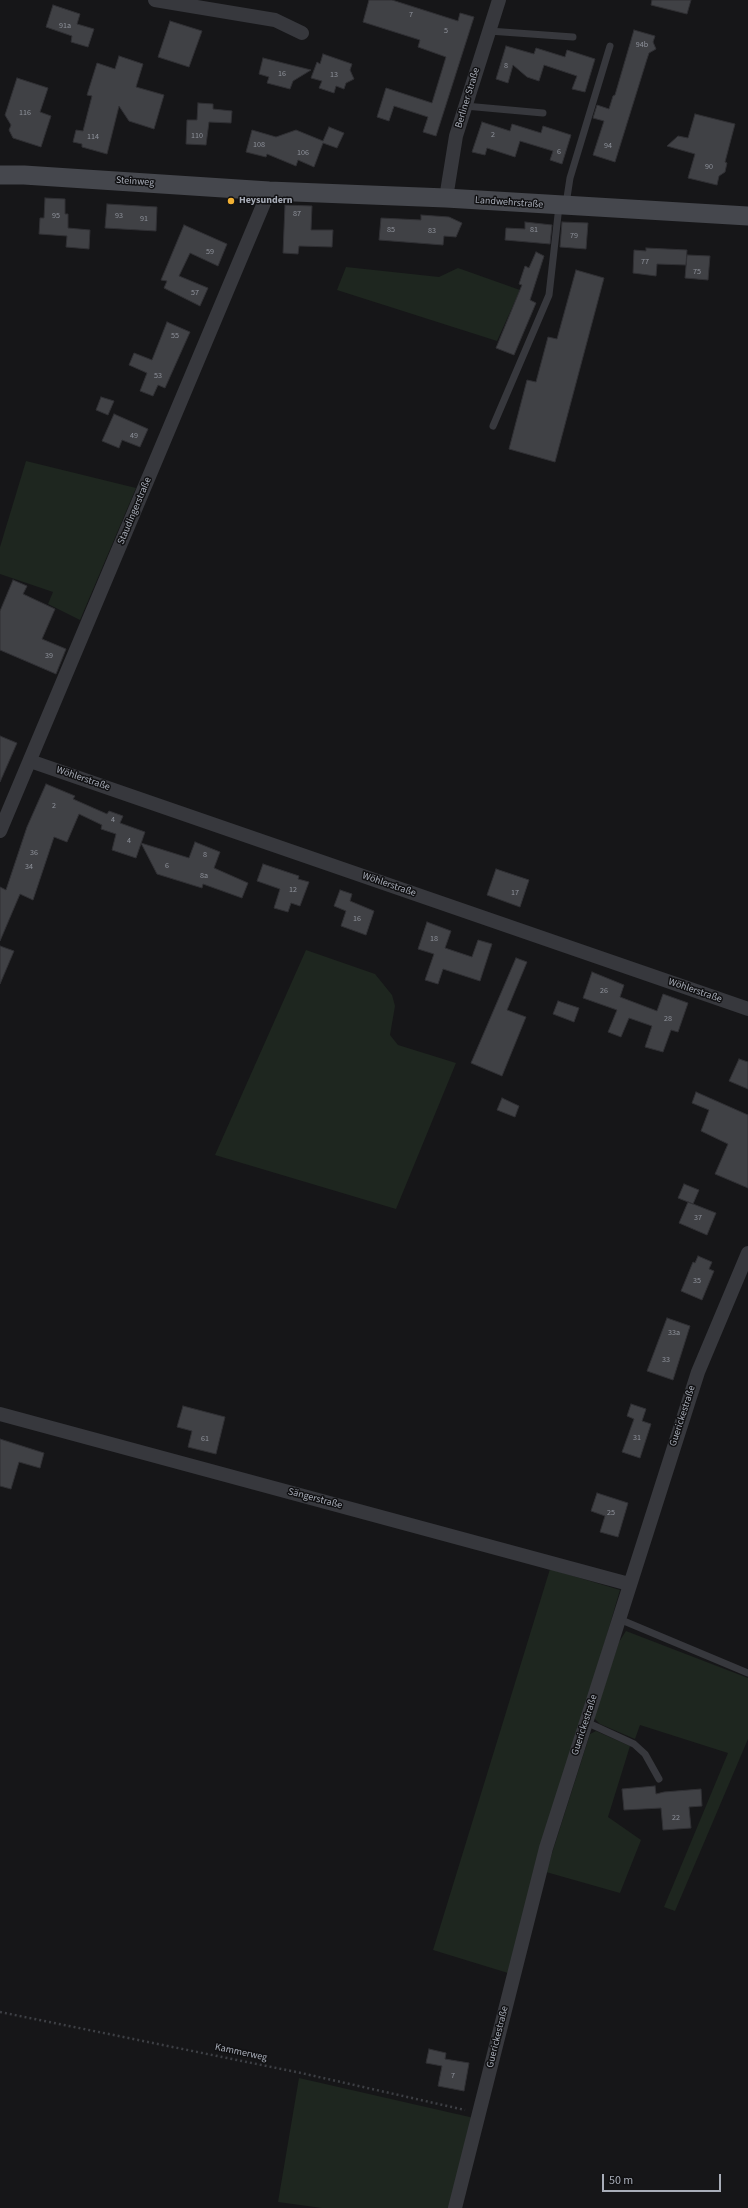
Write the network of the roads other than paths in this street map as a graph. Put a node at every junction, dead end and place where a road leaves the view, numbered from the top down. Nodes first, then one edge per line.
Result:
1 (155, 0) edge
2 (498, 0) edge
3 (489, 31) junction
4 (302, 33) dead end
5 (573, 37) dead end
6 (610, 46) dead end
7 (465, 106) junction
8 (543, 113) dead end
9 (0, 175) edge
10 (270, 191) junction
11 (446, 198) junction
12 (563, 206) junction
13 (748, 216) edge
14 (493, 426) dead end
15 (30, 761) junction
16 (0, 831) edge
17 (748, 1009) edge
18 (748, 1253) edge
19 (0, 1414) edge
20 (629, 1584) junction
21 (619, 1619) junction
22 (748, 1673) edge
23 (586, 1722) junction
24 (659, 1779) dead end
25 (455, 2208) edge

1 - 4 street
2 - 3 street, Berliner Straße
3 - 5 lane
3 - 7 street, Berliner Straße
6 - 12 lane
7 - 8 lane
7 - 11 street, Berliner Straße
9 - 10 street, Steinweg
10 - 11 street, Landwehrstraße
10 - 15 street, Staudingerstraße
11 - 12 street, Landwehrstraße
12 - 13 street, Landwehrstraße
12 - 14 lane
15 - 16 street, Staudingerstraße
15 - 17 street, Wöhlerstraße
18 - 20 street, Guerickestraße
19 - 20 street, Sängerstraße
20 - 21 street, Guerickestraße
21 - 22 lane
21 - 23 street, Guerickestraße
23 - 24 lane
23 - 25 street, Guerickestraße

